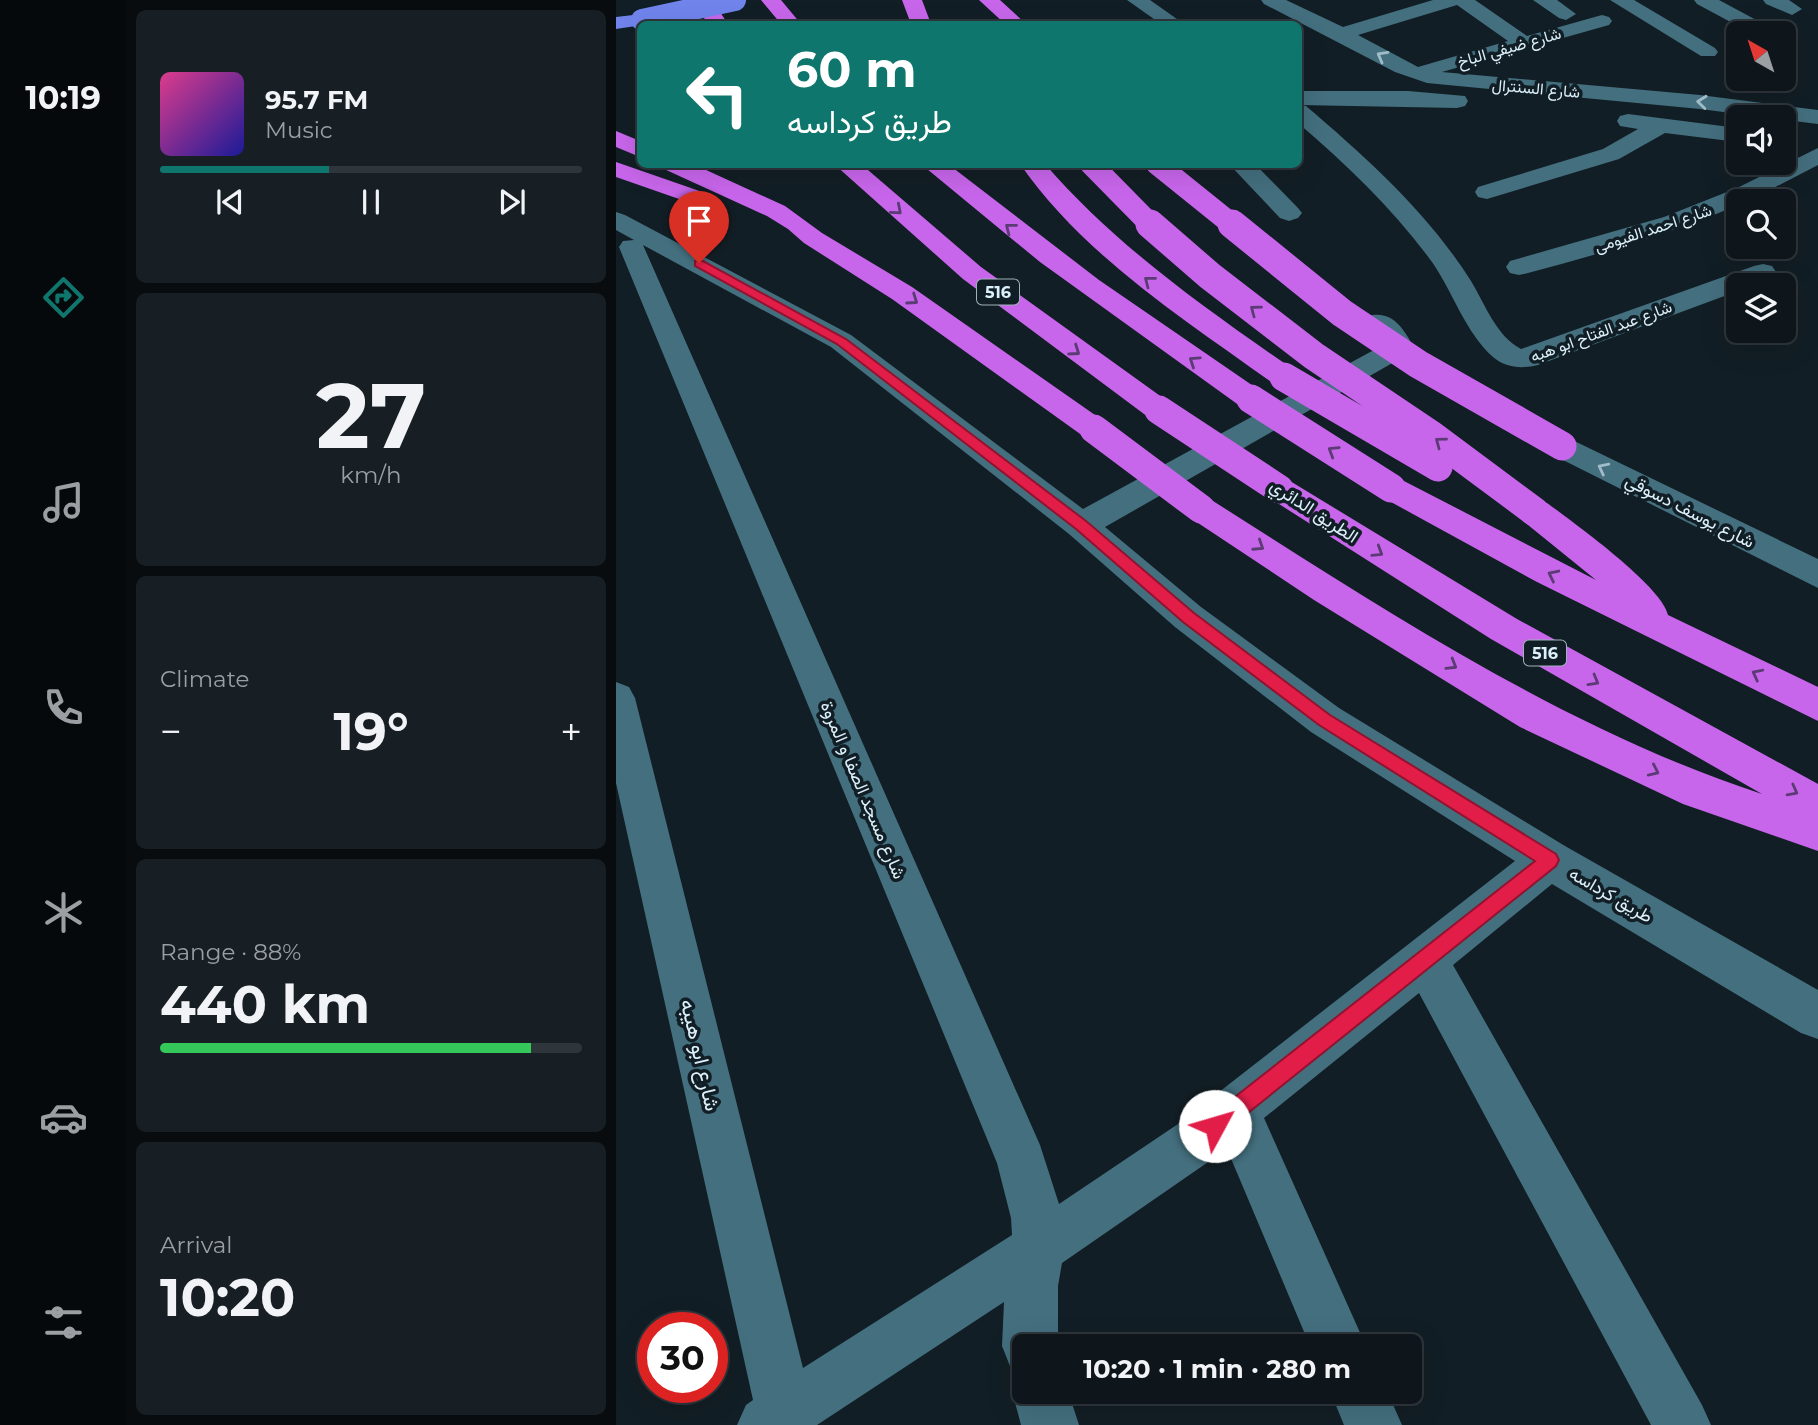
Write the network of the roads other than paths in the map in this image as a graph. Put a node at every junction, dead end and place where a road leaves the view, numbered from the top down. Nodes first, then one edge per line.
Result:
1 (702, 0) edge
2 (735, 0) edge
3 (912, 0) edge
4 (980, 0) edge
5 (989, 0) edge
6 (1000, 0) edge
7 (1137, 0) edge
8 (1271, 0) edge
9 (1542, 0) edge
10 (1620, 0) edge
11 (1704, 0) edge
12 (1773, 0) edge
13 (1449, 1) edge
14 (1792, 9) dead end
15 (1566, 14) dead end
16 (1731, 14) junction
17 (715, 21) edge
18 (920, 21) edge
19 (986, 21) edge
20 (1013, 21) edge
21 (1021, 21) edge
22 (1169, 21) edge
23 (1602, 21) dead end
24 (1744, 21) edge
25 (616, 23) edge
26 (1672, 31) junction
27 (1341, 34) junction
28 (1523, 42) junction
29 (1708, 52) dead end
30 (1421, 83) junction
31 (1818, 94) edge
32 (1302, 98) edge
33 (1478, 104) dead end
34 (1796, 106) edge
35 (1726, 107) edge
36 (1302, 114) edge
37 (1796, 114) edge
38 (1818, 117) edge
39 (1609, 119) dead end
40 (1662, 125) junction
41 (1726, 133) edge
42 (616, 138) edge
43 (1796, 143) edge
44 (1818, 146) edge
45 (637, 148) edge
46 (1818, 155) edge
47 (682, 168) edge
48 (851, 168) edge
49 (938, 168) edge
50 (1035, 168) edge
51 (1095, 168) edge
52 (1162, 168) edge
53 (1177, 168) edge
54 (1245, 168) edge
55 (616, 169) edge
56 (1487, 192) dead end
57 (1289, 213) dead end
58 (813, 238) junction
59 (629, 240) edge
60 (1519, 267) dead end
61 (1763, 272) dead end
62 (1562, 446) joint
63 (1535, 512) junction
64 (1081, 525) junction
65 (1818, 575) edge
66 (1664, 627) junction
67 (616, 698) edge
68 (1818, 705) edge
69 (1818, 804) edge
70 (1818, 832) edge
71 (1550, 860) junction
72 (1425, 959) junction
73 (1818, 1016) edge
74 (1235, 1109) junction
75 (1039, 1248) junction
76 (1030, 1334) edge
77 (1333, 1334) edge
78 (1044, 1404) edge
79 (1364, 1404) edge
80 (780, 1421) edge
81 (1050, 1425) edge
82 (1373, 1425) edge
83 (1682, 1425) edge

1 - 17 highway
2 - 25 main road, bridge
3 - 18 highway
4 - 19 highway
5 - 20 highway
6 - 21 street
7 - 22 street
8 - 27 street, شارع السنترال
9 - 15 street
10 - 26 street
11 - 16 street
12 - 14 street
13 - 27 street
13 - 28 street
16 - 24 street
16 - 26 street
23 - 28 street, شارع ضيفي الباخ
26 - 29 street
30 -> 27 street, شارع السنترال
28 - 30 street, شارع ضيفي الباخ
30 - 32 street, شارع السنترال
30 - 33 street, شارع السنترال
35 -> 30 street, شارع السنترال
31 - 34 street
36 - 61 street, شارع عبد الفتاح ابو هبه
37 - 38 street, شارع السنترال
39 - 40 street
40 - 41 street
40 - 56 street
42 - 45 highway
43 - 44 street
46 - 60 street, شارع احمد الفيومى
47 - 58 highway
48 -> 69 highway, الطريق الدائري / 516, bridge
66 -> 49 highway, bridge
63 -> 50 highway, bridge
63 -> 51 highway, bridge
52 - 62 highway, bridge
53 - 64 street
54 - 57 street
55 - 58 highway
58 -> 70 highway, bridge
59 - 64 street, طريق كرداسه
59 - 75 street, شارع مسجد الصفا و المروة
65 -> 62 street, شارع يوسف دسوقي
63 - 66 highway
64 - 71 street, طريق كرداسه
68 -> 66 highway
67 - 80 street, شارع ابو هيبه
71 - 72 street
71 - 73 street, طريق كرداسه
72 - 74 street
72 - 83 street
74 - 75 street
74 - 77 street
75 - 76 street, شارع مسجد الصفا و المروة
75 - 80 street
78 - 81 street
79 - 82 street

